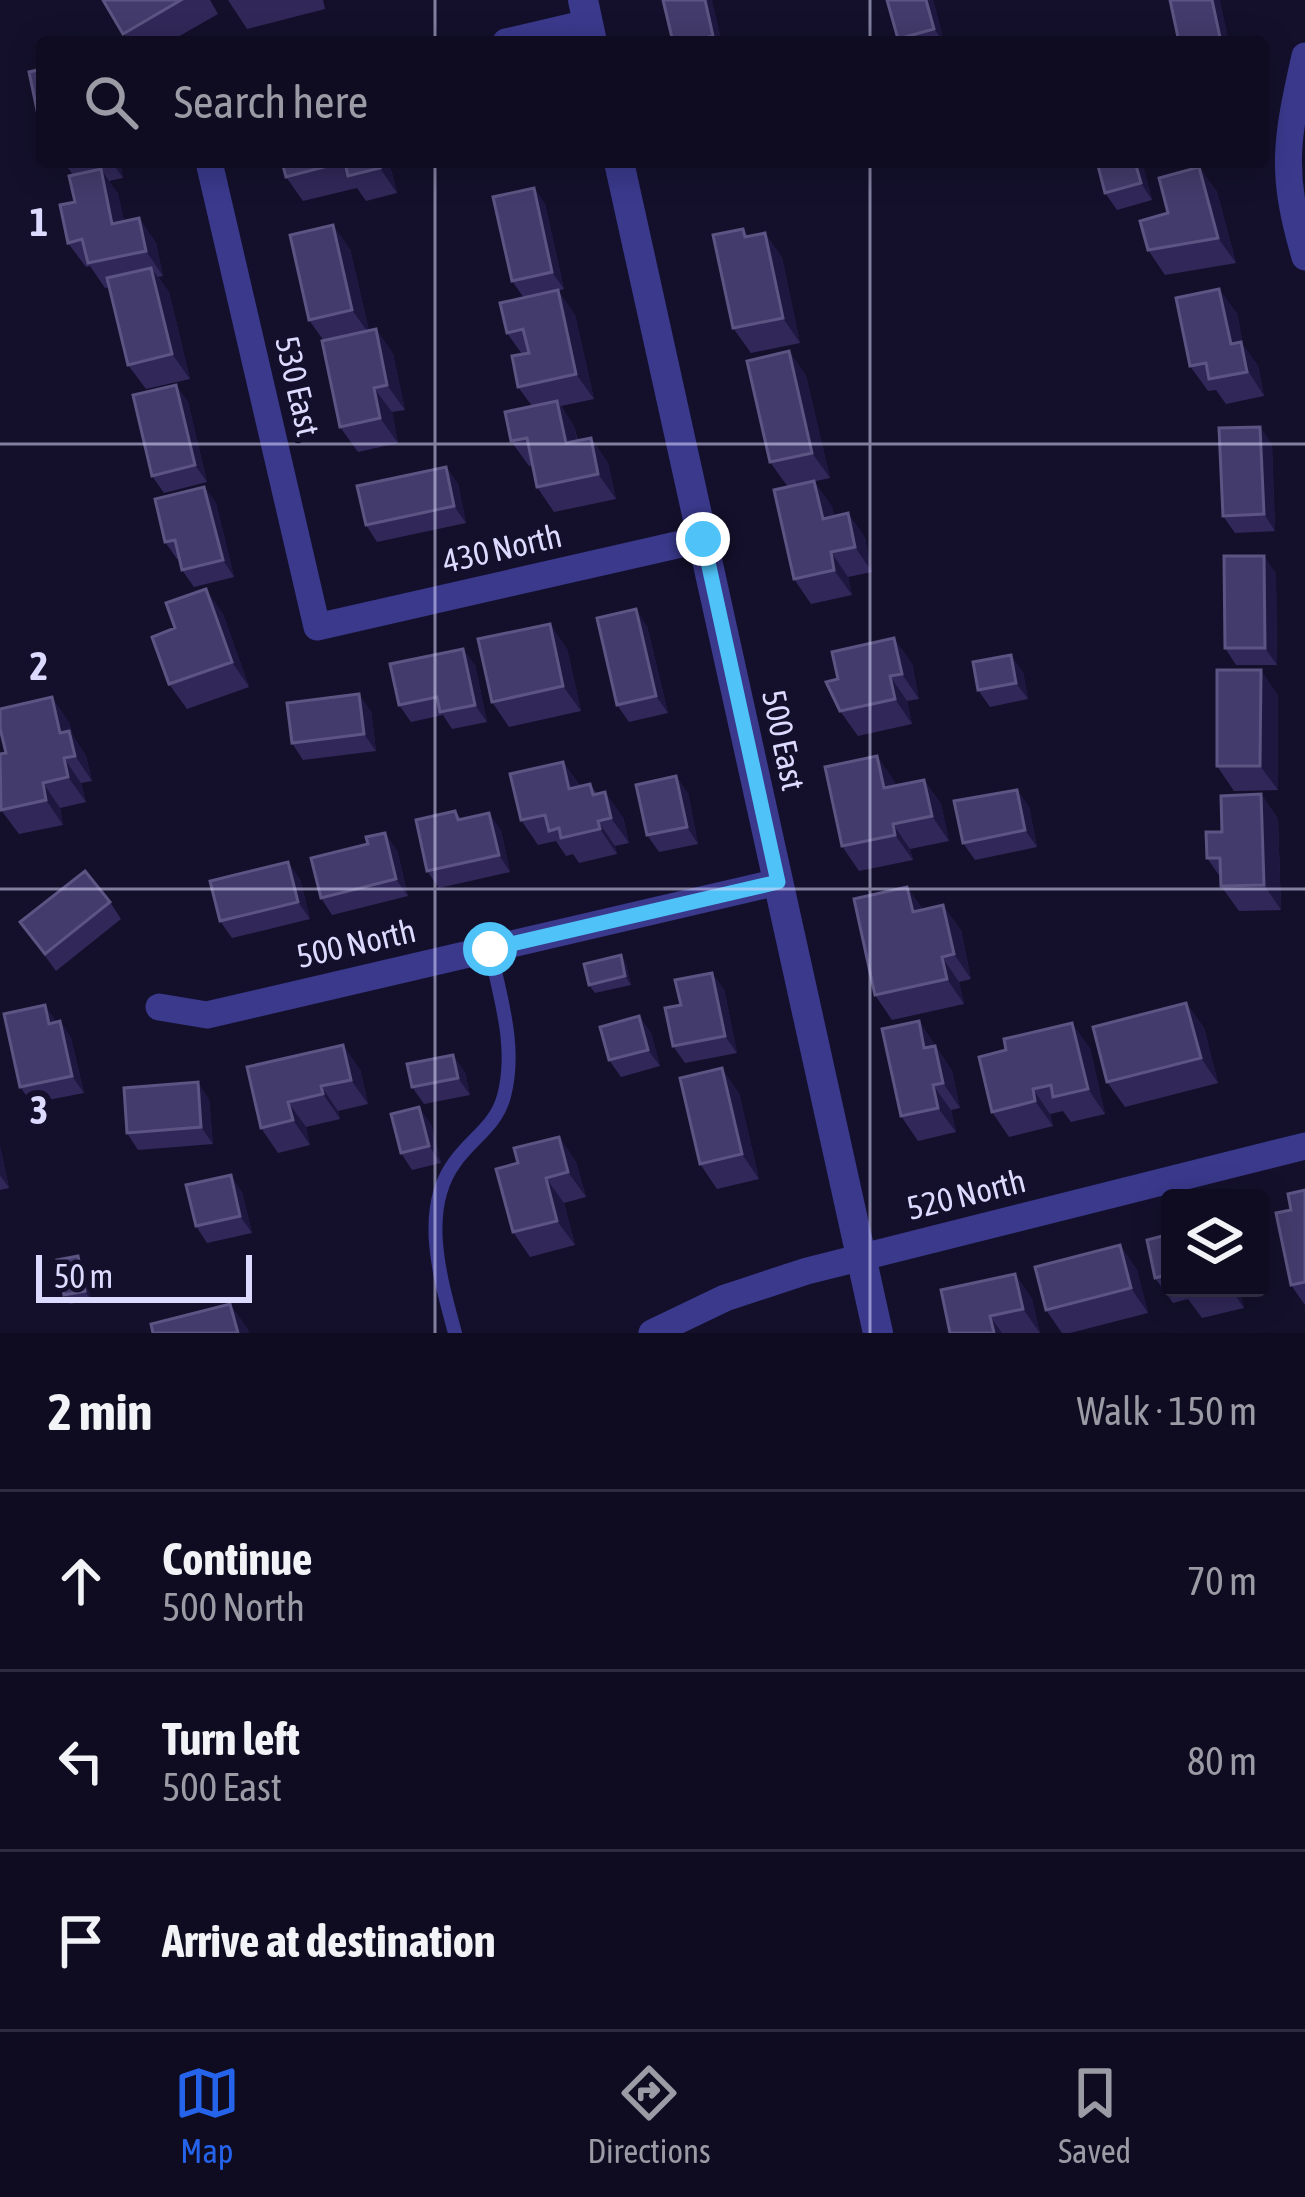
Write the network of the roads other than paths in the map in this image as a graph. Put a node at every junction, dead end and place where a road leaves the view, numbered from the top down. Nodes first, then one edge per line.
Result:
1 (587, 22) edge
2 (530, 36) edge
3 (1305, 56) edge
4 (210, 168) edge
5 (620, 168) edge
6 (1305, 257) edge
7 (703, 539) junction
8 (316, 627) joint
9 (778, 882) junction
10 (490, 949) junction
11 (159, 1007) dead end
12 (1305, 1147) edge
13 (861, 1257) junction
14 (454, 1333) edge
15 (652, 1333) edge
16 (878, 1333) edge

1 - 2 street
3 - 6 street
4 - 8 street, 530 East
5 - 7 street, 500 East
7 - 8 street, 430 North
7 - 9 street, 500 East
9 - 10 street, 500 North
9 - 13 street, 500 East
10 - 11 street, 500 North
10 - 14 lane
12 - 13 street, 520 North
13 - 15 street, 520 North
13 - 16 street, 500 East

